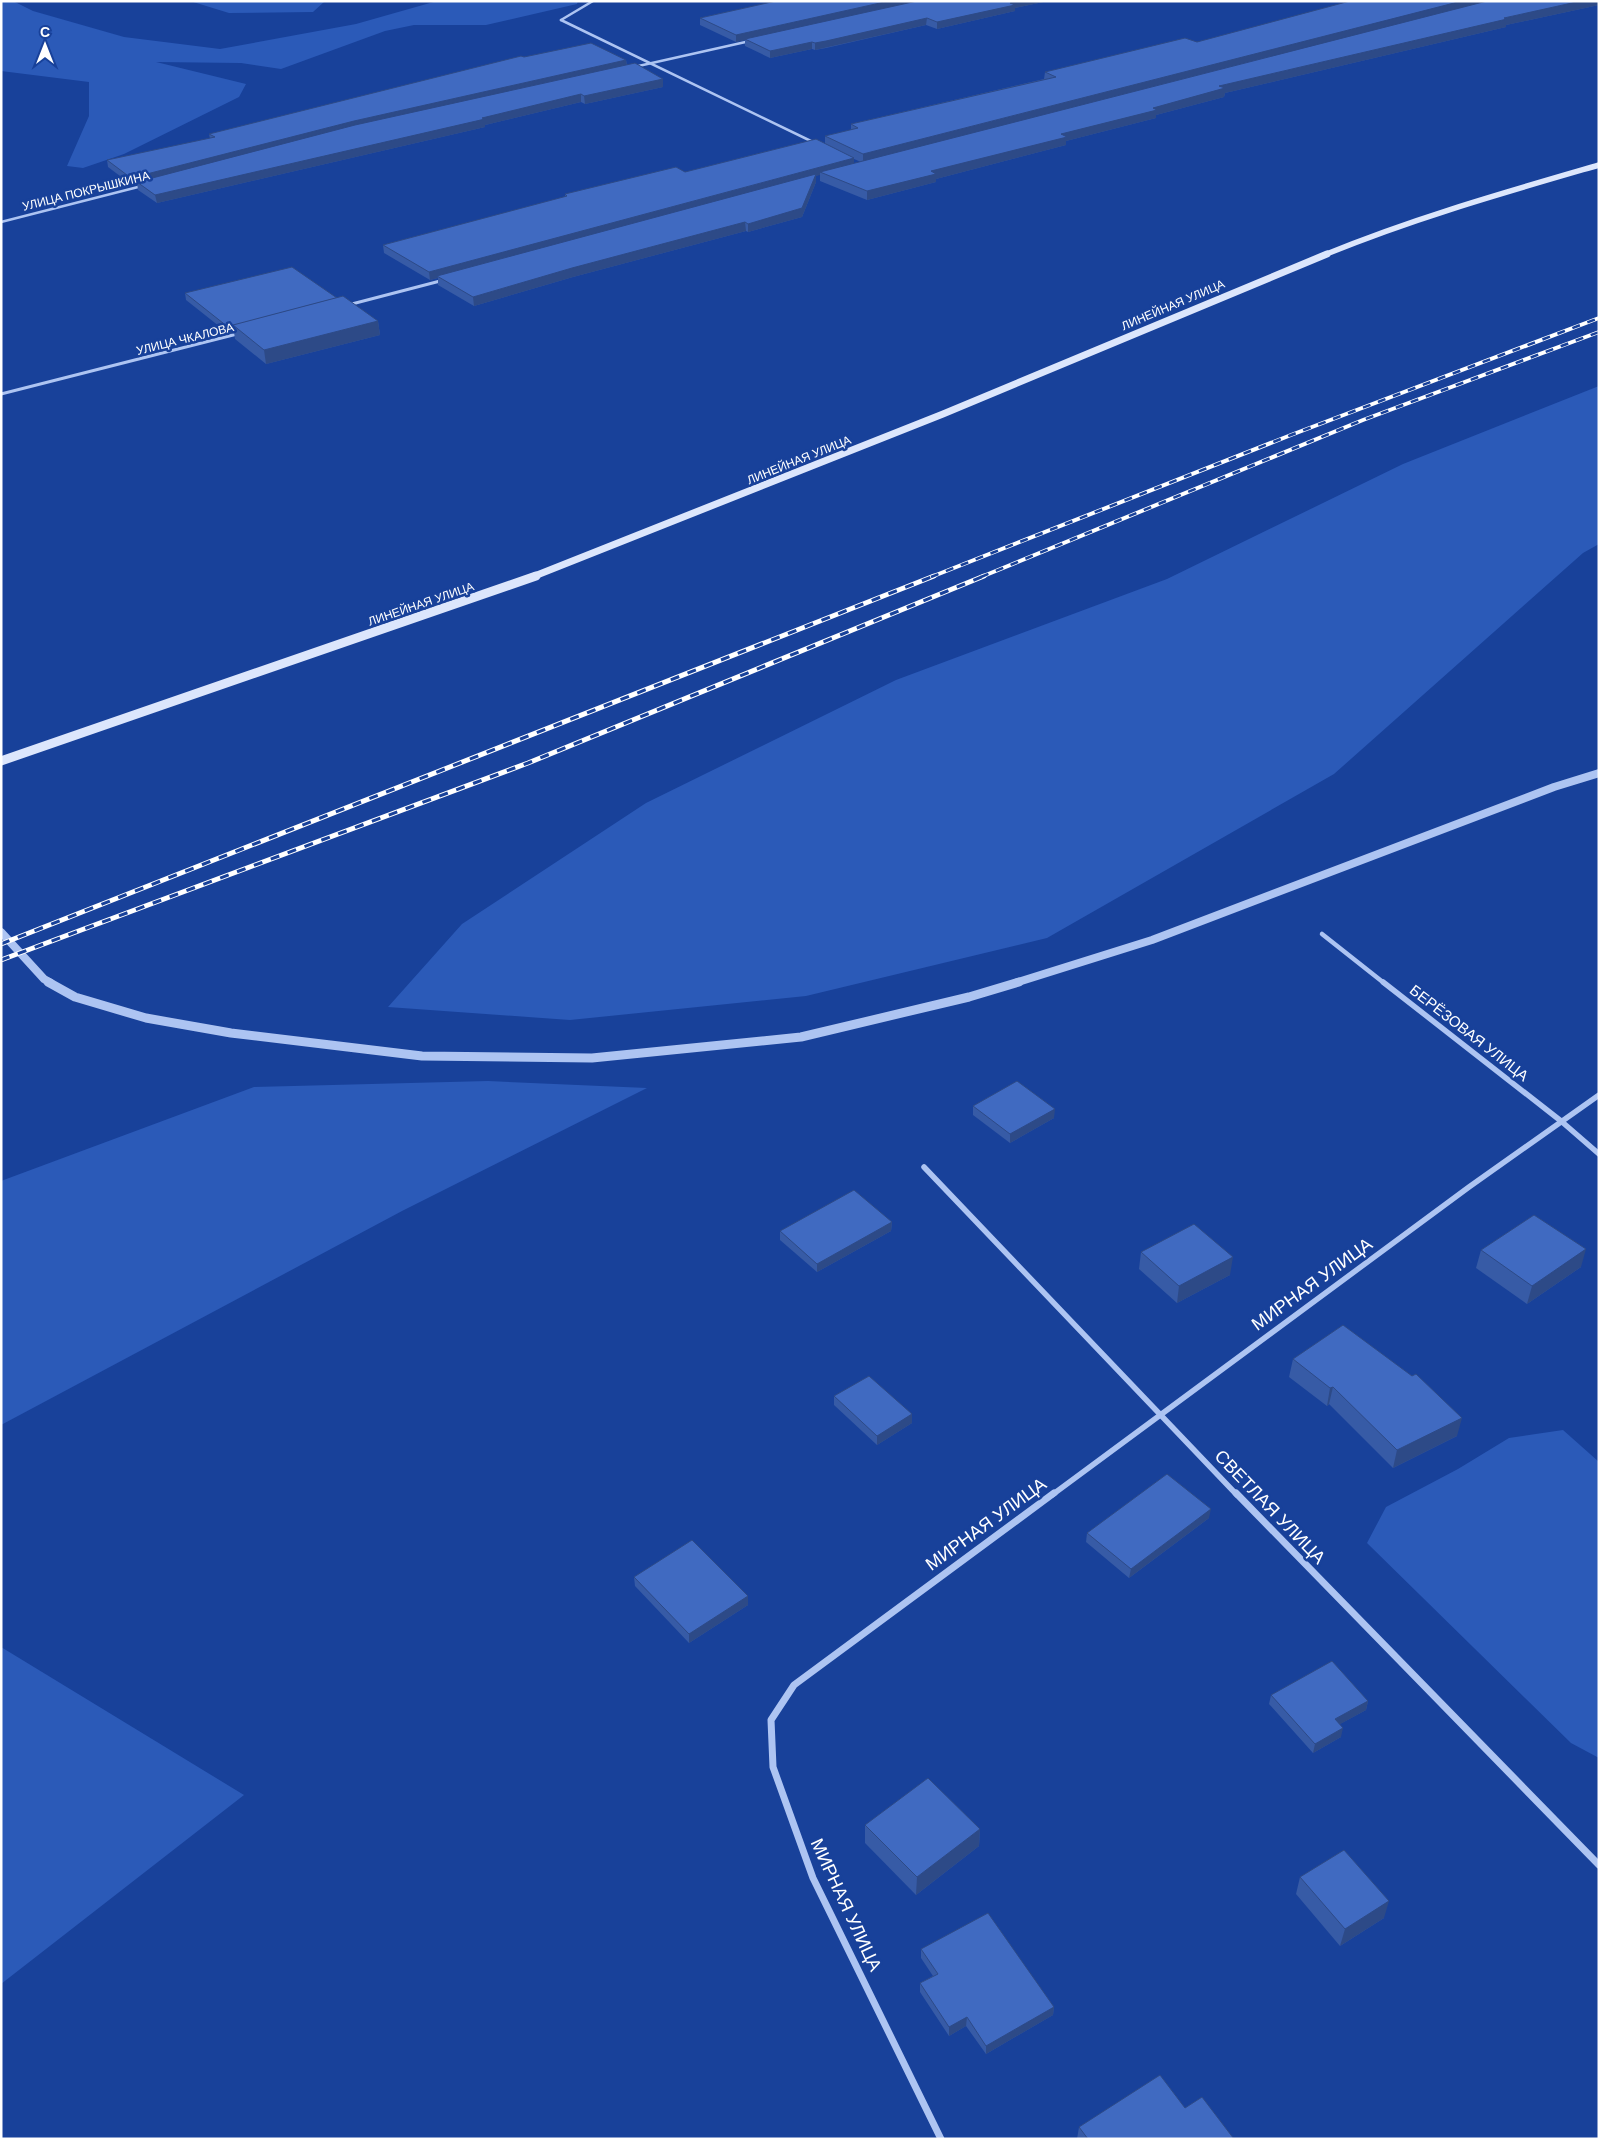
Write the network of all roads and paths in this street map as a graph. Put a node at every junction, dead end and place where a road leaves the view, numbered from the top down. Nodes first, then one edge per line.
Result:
1 (593, 1) edge
2 (755, 40) edge
3 (650, 64) junction
4 (630, 68) edge
5 (819, 145) edge
6 (1599, 165) edge
7 (150, 184) edge
8 (1, 222) edge
9 (451, 278) edge
10 (346, 306) edge
11 (251, 331) edge
12 (1, 394) edge
13 (1, 760) edge
14 (1599, 772) edge
15 (1, 932) edge
16 (1322, 934) dead end
17 (1599, 1095) edge
18 (1561, 1122) junction
19 (1599, 1154) edge
20 (924, 1167) dead end
21 (1159, 1415) junction
22 (1599, 1865) edge
23 (941, 2139) edge

1 - 3 street
2 - 3 street
3 - 4 street
3 - 5 street
6 - 13 main road, ЛИНЕЙНАЯ УЛИЦА
7 - 8 street, УЛИЦА ПОКРЫШКИНА
9 - 10 street
11 - 12 street, УЛИЦА ЧКАЛОВА
14 - 15 street
16 - 18 street, БЕРЁЗОВАЯ УЛИЦА
17 - 18 street, МИРНАЯ УЛИЦА
18 - 19 street, БЕРЁЗОВАЯ УЛИЦА
18 - 21 street, МИРНАЯ УЛИЦА
20 - 21 street, СВЕТЛАЯ УЛИЦА
21 - 22 street, СВЕТЛАЯ УЛИЦА
21 - 23 street, МИРНАЯ УЛИЦА

